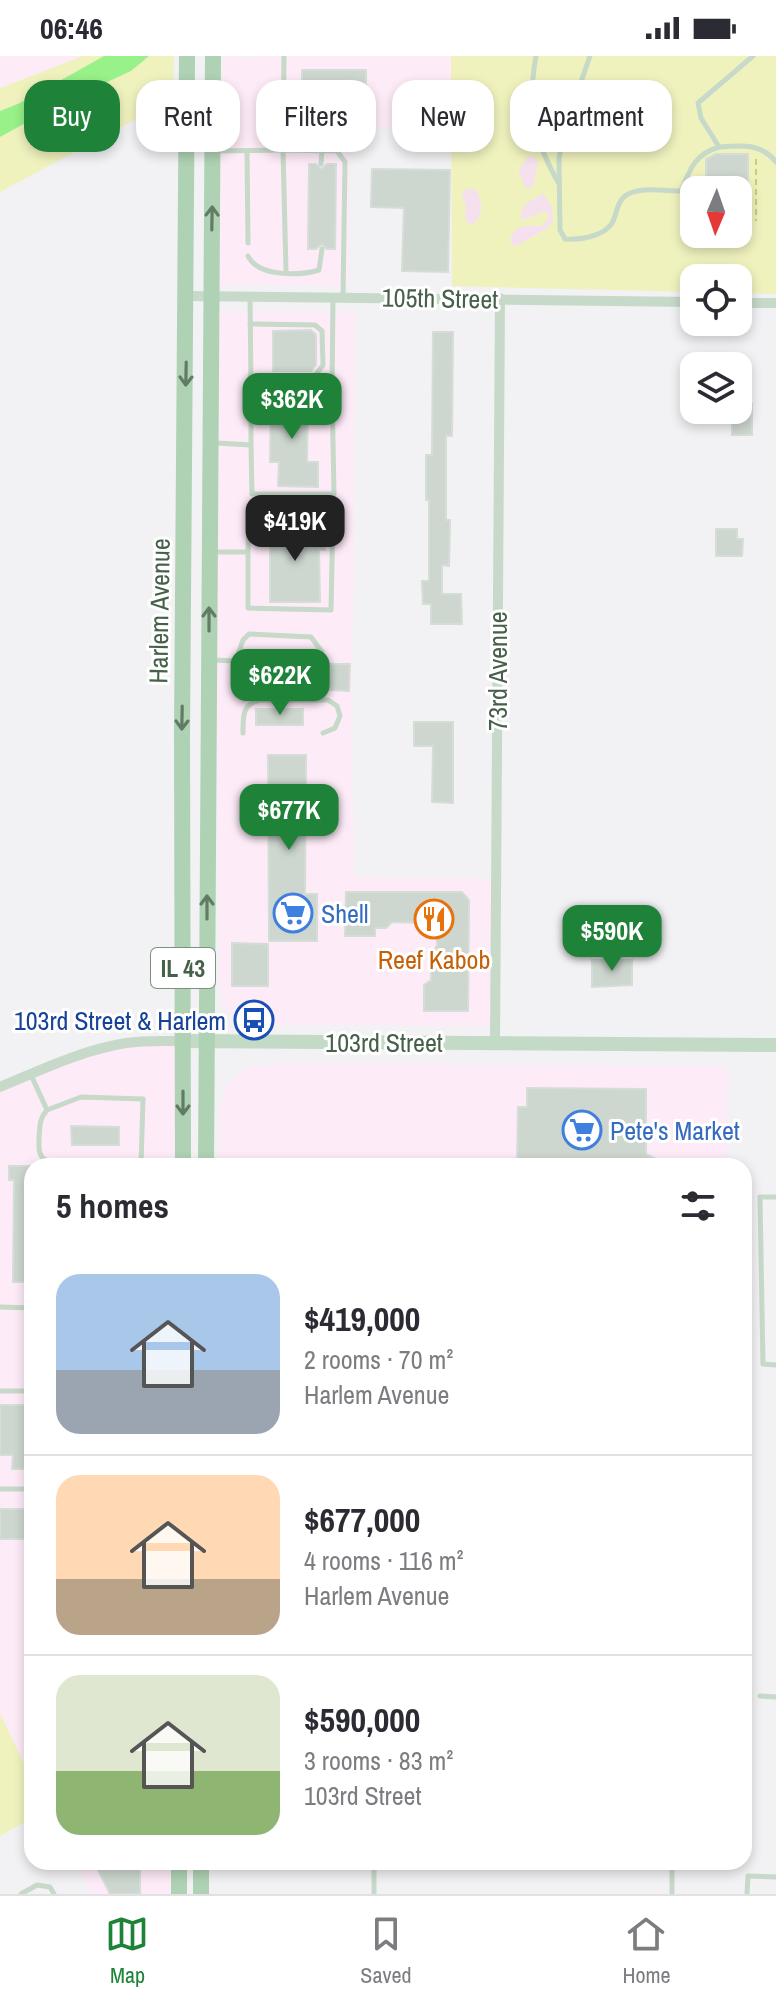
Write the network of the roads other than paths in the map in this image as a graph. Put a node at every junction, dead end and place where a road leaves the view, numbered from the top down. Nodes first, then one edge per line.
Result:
1 (213, 56) edge
2 (284, 56) edge
3 (536, 56) edge
4 (590, 56) edge
5 (753, 56) edge
6 (187, 58) edge
7 (213, 80) edge
8 (284, 80) edge
9 (719, 147) junction
10 (240, 151) edge
11 (247, 151) junction
12 (256, 151) edge
13 (213, 152) edge
14 (283, 152) edge
15 (322, 152) edge
16 (338, 152) edge
17 (776, 162) edge
18 (321, 164) dead end
19 (558, 183) junction
20 (248, 243) dead end
21 (322, 249) dead end
22 (248, 256) dead end
23 (286, 272) junction
24 (187, 296) junction
25 (211, 296) junction
26 (249, 296) junction
27 (338, 297) junction
28 (500, 298) junction
29 (680, 302) edge
30 (752, 303) edge
31 (776, 303) edge
32 (250, 324) junction
33 (250, 376) junction
34 (314, 377) junction
35 (332, 377) junction
36 (251, 388) junction
37 (332, 390) junction
38 (210, 442) junction
39 (251, 445) junction
40 (210, 551) junction
41 (248, 552) junction
42 (209, 660) junction
43 (236, 660) junction
44 (243, 733) dead end
45 (323, 733) dead end
46 (183, 1041) junction
47 (207, 1041) junction
48 (495, 1043) junction
49 (776, 1045) edge
50 (31, 1074) junction
51 (0, 1087) edge
52 (47, 1110) junction
53 (46, 1158) edge
54 (141, 1158) edge
55 (183, 1158) edge
56 (206, 1158) edge
57 (776, 1197) edge
58 (0, 1307) edge
59 (24, 1308) edge
60 (776, 1365) edge
61 (0, 1391) edge
62 (24, 1391) edge
63 (0, 1489) edge
64 (24, 1489) edge
65 (760, 1696) dead end
66 (776, 1697) edge
67 (179, 1870) edge
68 (201, 1870) edge
69 (374, 1870) edge
70 (672, 1870) edge
71 (776, 1877) edge
72 (21, 1894) edge
73 (54, 1894) edge
74 (179, 1894) edge
75 (201, 1894) edge
76 (374, 1894) edge
77 (672, 1894) edge
78 (747, 1894) edge

1 - 7 main road, Harlem Avenue / IL 43
2 - 8 lane
3 - 19 lane
4 - 19 lane
5 - 9 lane
6 - 24 main road, Harlem Avenue / IL 43
9 - 17 lane
9 - 19 lane
10 - 11 lane
11 - 12 lane
11 - 20 lane
25 -> 13 main road, Harlem Avenue / IL 43
14 - 23 lane
15 - 18 lane
16 - 27 lane
21 - 23 lane
22 - 23 lane
24 - 25 street, 105th Street
24 -> 46 main road, Harlem Avenue / IL 43
25 - 26 street, 105th Street
25 - 38 main road, Harlem Avenue / IL 43
26 - 27 street, 105th Street
26 - 32 lane
27 - 28 street, 105th Street
27 - 35 lane
28 - 29 street, 105th Street
28 - 48 street, 73rd Avenue
30 - 31 street
32 - 33 lane
32 - 34 lane
33 - 34 lane
33 - 36 lane
34 - 35 lane
35 - 37 lane
36 - 37 lane
36 - 39 lane
37 - 39 lane
38 - 39 lane
38 - 40 main road, Harlem Avenue / IL 43
40 - 41 lane
42 -> 40 main road, Harlem Avenue / IL 43
41 - 41 lane
42 - 43 lane
47 -> 42 main road, Harlem Avenue / IL 43
43 - 43 lane
44 - 45 lane
46 - 47 street, 103rd Street
46 - 50 street, 103rd Street
46 -> 55 main road, Harlem Avenue / IL 43
47 - 48 street, 103rd Street
47 - 56 main road, Harlem Avenue / IL 43
48 - 49 street, 103rd Street
50 - 51 street, 103rd Street
50 - 52 lane
52 - 53 lane
52 - 54 lane
57 - 60 lane
58 - 59 lane
61 - 62 lane
63 - 64 lane
65 - 66 lane
67 - 74 main road
68 - 75 main road
69 - 76 lane
70 - 77 lane
71 - 78 lane
72 - 73 lane

